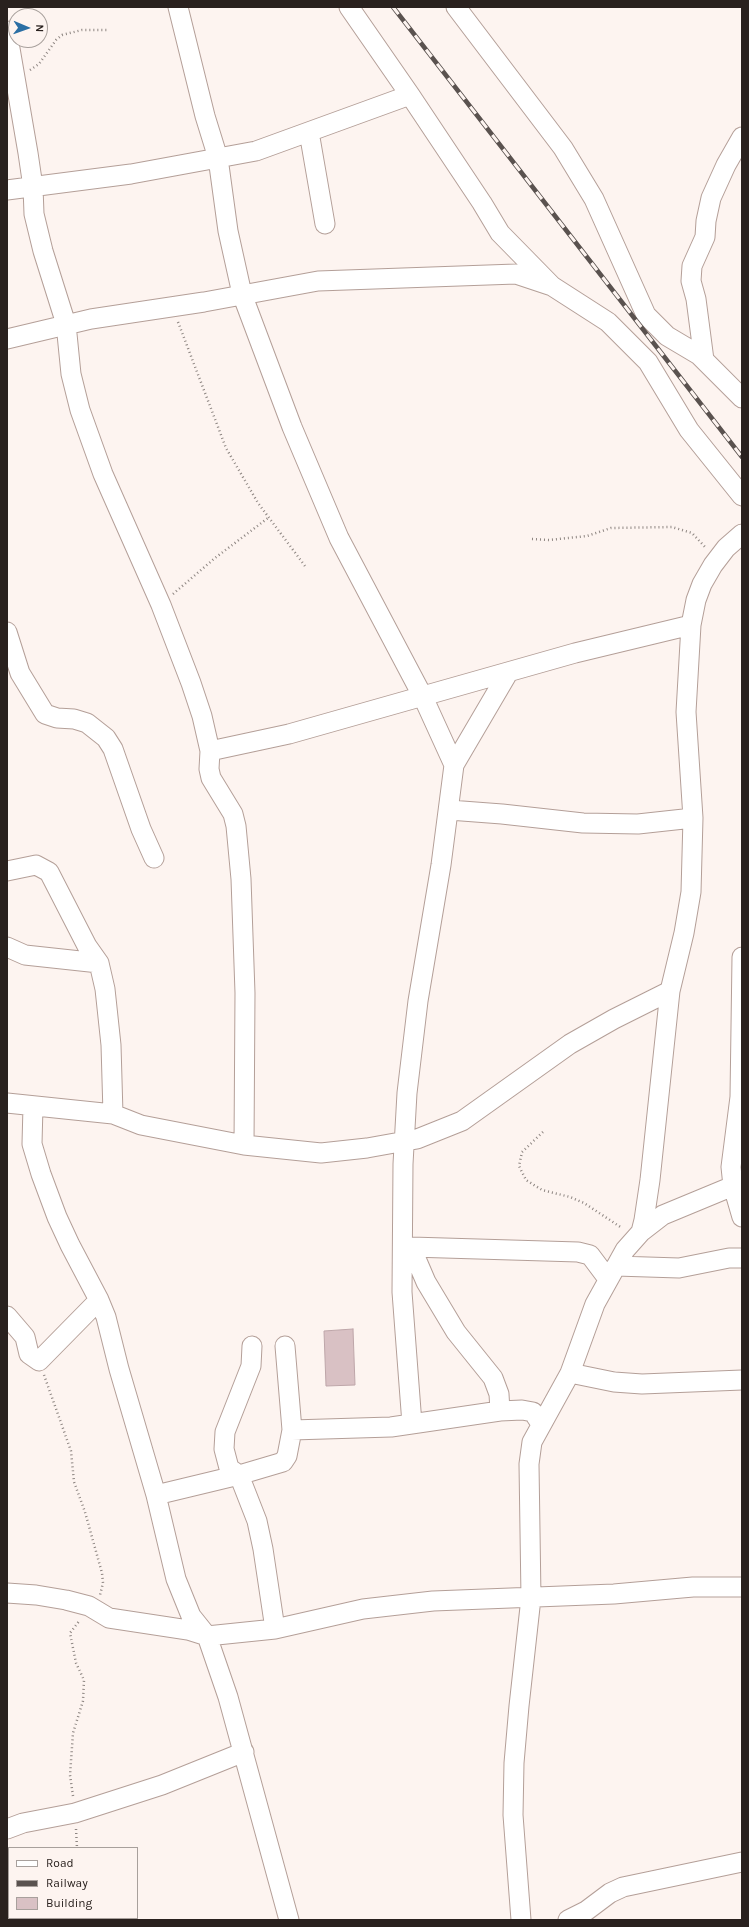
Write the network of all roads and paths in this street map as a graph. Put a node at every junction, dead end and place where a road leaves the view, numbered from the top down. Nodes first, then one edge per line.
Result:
1 (178, 7) edge
2 (349, 7) edge
3 (456, 7) edge
4 (107, 30) dead end
5 (7, 31) edge
6 (14, 76) junction
7 (410, 95) junction
8 (309, 132) junction
9 (742, 137) edge
10 (218, 158) junction
11 (33, 188) junction
12 (7, 190) edge
13 (325, 224) dead end
14 (552, 286) junction
15 (242, 294) junction
16 (172, 306) junction
17 (66, 324) junction
18 (7, 339) edge
19 (704, 360) junction
20 (742, 398) edge
21 (742, 496) edge
22 (268, 518) junction
23 (742, 534) edge
24 (532, 539) dead end
25 (717, 560) junction
26 (305, 566) dead end
27 (161, 605) junction
28 (691, 625) junction
29 (7, 632) edge
30 (508, 673) junction
31 (423, 696) junction
32 (210, 751) junction
33 (454, 765) junction
34 (449, 810) junction
35 (693, 818) junction
36 (154, 858) dead end
37 (7, 871) edge
38 (7, 947) edge
39 (742, 957) edge
40 (99, 963) junction
41 (670, 991) junction
42 (7, 1103) edge
43 (33, 1106) junction
44 (112, 1114) junction
45 (543, 1132) dead end
46 (403, 1142) junction
47 (244, 1145) junction
48 (737, 1186) edge
49 (742, 1217) edge
50 (638, 1234) junction
51 (407, 1248) junction
52 (742, 1258) edge
53 (612, 1273) junction
54 (100, 1300) junction
55 (7, 1316) edge
56 (252, 1346) dead end
57 (285, 1346) dead end
58 (40, 1361) junction
59 (570, 1373) junction
60 (742, 1380) edge
61 (500, 1411) junction
62 (412, 1424) junction
63 (541, 1424) junction
64 (292, 1430) junction
65 (240, 1475) junction
66 (156, 1495) junction
67 (742, 1587) edge
68 (7, 1594) edge
69 (531, 1598) junction
70 (92, 1608) junction
71 (275, 1629) junction
72 (207, 1636) junction
73 (244, 1752) junction
74 (75, 1813) junction
75 (7, 1829) edge
76 (77, 1847) edge
77 (742, 1862) edge
78 (289, 1920) edge
79 (521, 1920) edge
80 (568, 1920) edge

1 - 10 street
2 - 7 street
3 - 19 street
4 - 6 path
5 - 6 street
6 - 11 street
7 - 8 street
7 - 14 street
8 - 10 street
8 - 13 street
9 - 19 street
10 - 11 street
10 - 15 street
11 - 12 street
11 - 17 street
14 - 15 street
14 - 21 street
15 - 16 street
15 - 31 street
16 - 17 street
16 - 22 path
17 - 18 street
17 - 27 street
19 - 20 street
22 - 26 path
22 - 27 path
23 - 25 street
24 - 25 path
25 - 28 street
27 - 32 street
28 - 30 street
28 - 35 street
29 - 36 street
30 - 31 street
30 - 33 street
31 - 32 street
31 - 33 street
32 - 47 street
33 - 34 street
34 - 35 street
34 - 46 street
35 - 41 street
37 - 40 street
38 - 40 street
39 - 48 street
40 - 44 street
41 - 46 street
41 - 50 street
42 - 43 street
43 - 44 street
43 - 54 street
44 - 47 street
45 - 50 path
46 - 47 street
46 - 51 street
48 - 49 street
48 - 50 street
50 - 53 street
51 - 53 street
51 - 61 street
51 - 62 street
52 - 53 street
53 - 59 street
54 - 58 street
54 - 66 street
55 - 58 street
56 - 65 street
57 - 64 street
58 - 70 path
59 - 60 street
59 - 63 street
61 - 62 street
61 - 63 street
62 - 64 street
63 - 69 street
64 - 65 street
65 - 66 street
65 - 71 street
66 - 72 street
67 - 69 street
68 - 70 street
69 - 71 street
69 - 79 street
70 - 72 street
70 - 74 path
71 - 72 street
72 - 73 street
73 - 74 street
73 - 78 street
74 - 75 street
74 - 76 path
77 - 80 street

